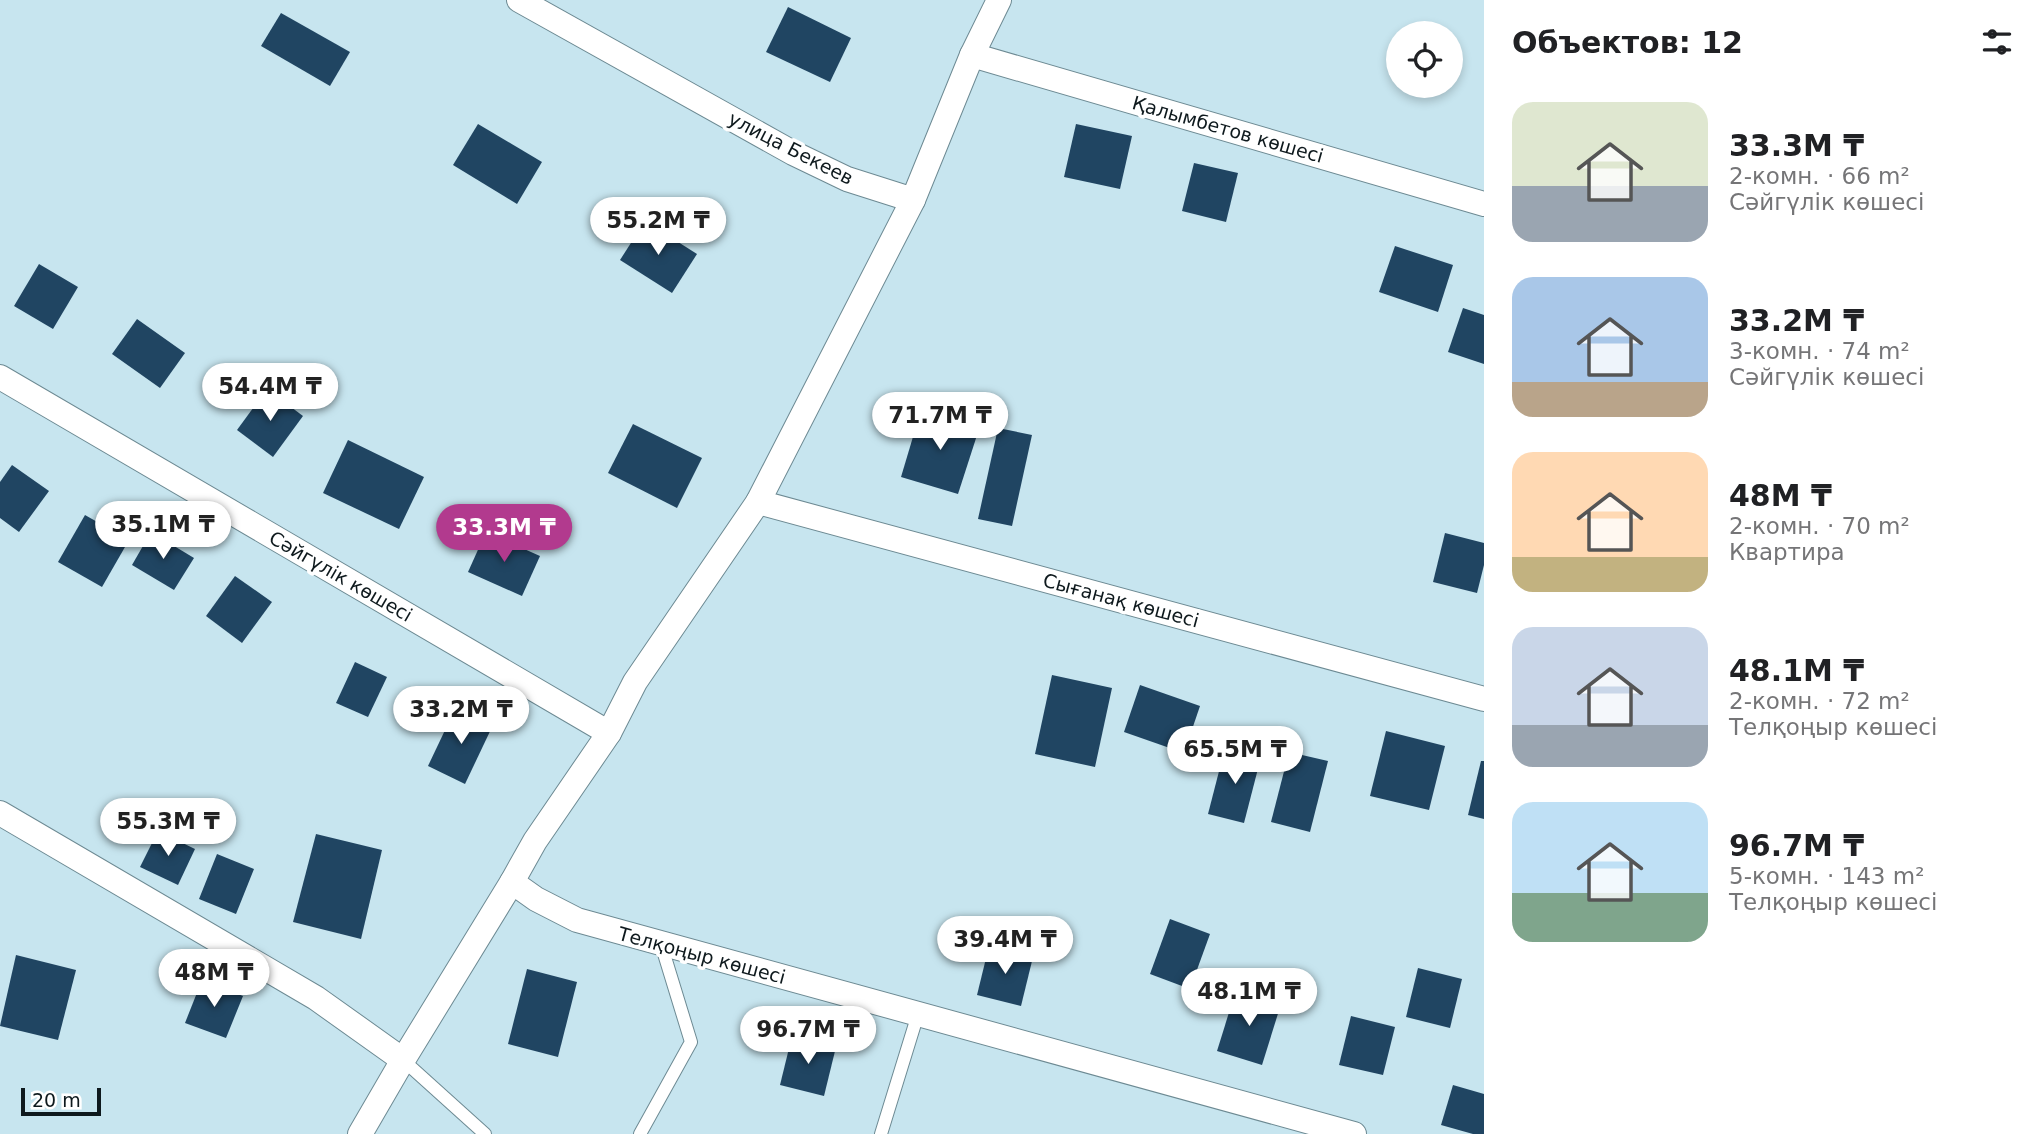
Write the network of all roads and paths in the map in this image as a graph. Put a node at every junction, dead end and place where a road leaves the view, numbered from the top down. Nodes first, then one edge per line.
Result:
1 (519, 0) edge
2 (999, 0) edge
3 (972, 55) junction
4 (913, 200) junction
5 (1484, 204) edge
6 (0, 377) edge
7 (758, 502) junction
8 (1484, 699) edge
9 (609, 733) junction
10 (0, 813) edge
11 (512, 882) junction
12 (661, 943) junction
13 (918, 1014) junction
14 (403, 1060) junction
15 (1310, 1128) edge
16 (360, 1134) edge
17 (485, 1134) edge
18 (640, 1134) edge
19 (881, 1134) edge
20 (1354, 1134) edge

1 - 4 street, улица Бекеев
2 - 3 street
3 - 4 street
3 - 5 street, Қалымбетов көшесі
4 - 7 street
6 - 9 street, Сәйгүлік көшесі
7 - 8 street, Сығанақ көшесі
7 - 9 street
9 - 11 street
10 - 14 street
11 - 12 street, Телқоңыр көшесі
11 - 14 street
12 - 13 street, Телқоңыр көшесі
12 - 18 lane
13 - 15 street, Телқоңыр көшесі
13 - 19 lane
14 - 16 street
14 - 17 lane
15 - 20 street, Телқоңыр көшесі

